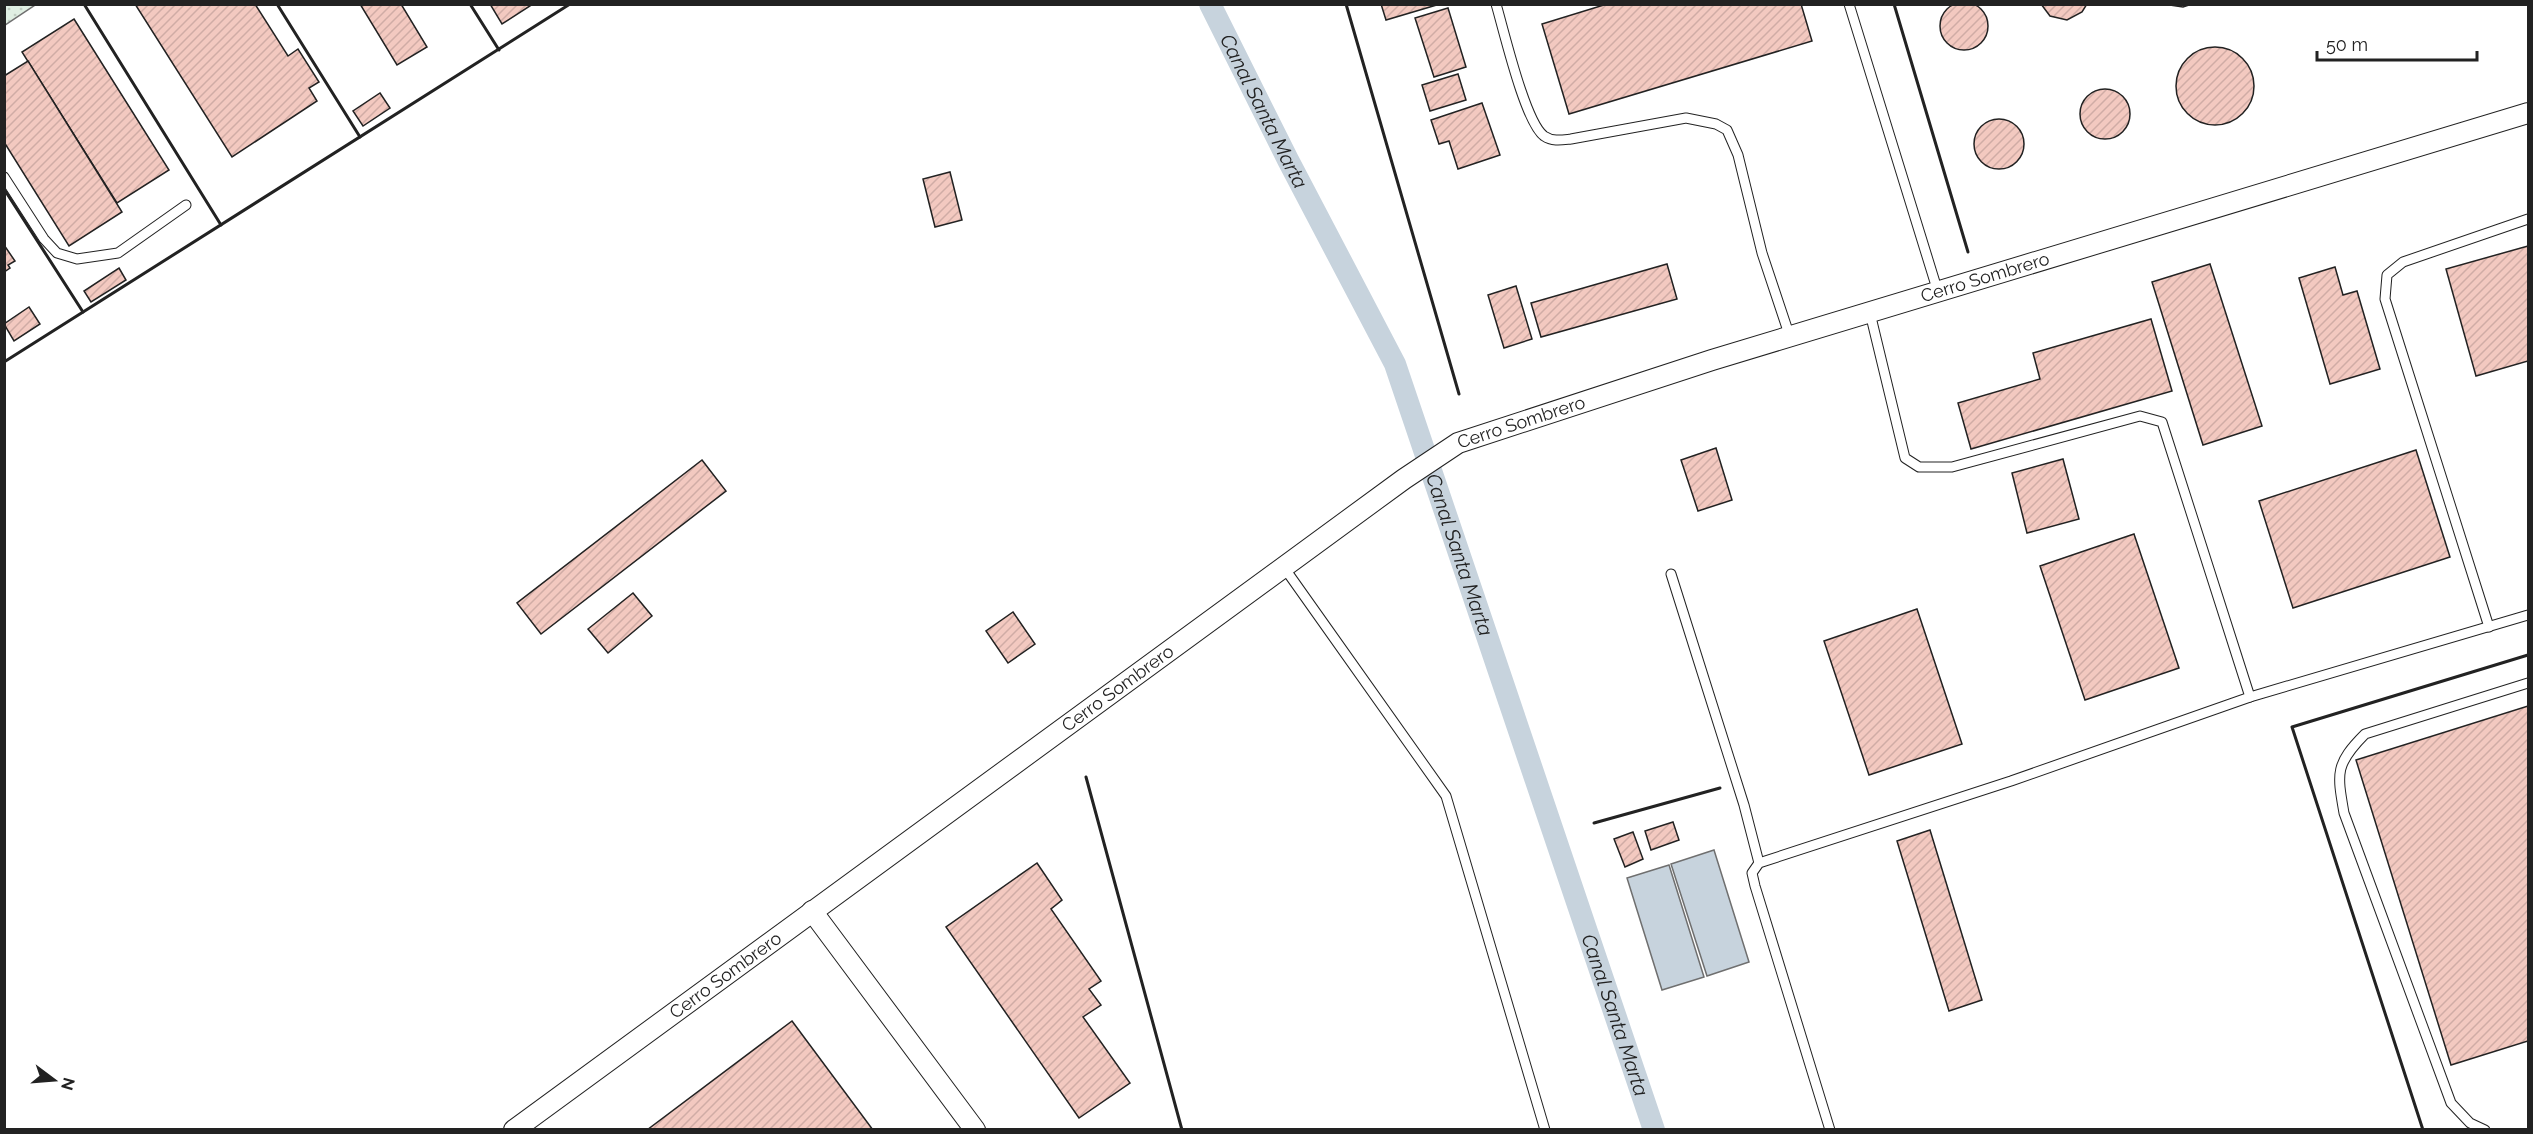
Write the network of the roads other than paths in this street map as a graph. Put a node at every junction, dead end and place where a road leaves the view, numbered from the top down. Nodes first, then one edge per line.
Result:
1 (1496, 4) edge
2 (1849, 4) edge
3 (2529, 114) edge
4 (4, 177) edge
5 (186, 205) dead end
6 (2529, 219) edge
7 (1938, 292) junction
8 (1870, 313) junction
9 (1790, 337) junction
10 (1283, 566) junction
11 (1671, 573) dead end
12 (2529, 615) edge
13 (2488, 627) junction
14 (2529, 683) edge
15 (2250, 697) junction
16 (1759, 863) junction
17 (812, 911) junction
18 (514, 1130) edge
19 (975, 1130) edge
20 (1545, 1130) edge
21 (1830, 1130) edge
22 (2485, 1130) edge

1 - 9 lane
2 - 7 lane
3 - 7 street, Cerro Sombrero
4 - 5 lane
6 - 13 lane
7 - 8 street, Cerro Sombrero
8 - 9 street, Cerro Sombrero
8 - 15 lane
9 - 10 street, Cerro Sombrero
10 - 17 street, Cerro Sombrero
10 - 20 lane
11 - 16 lane
12 - 13 lane
13 - 15 lane
14 - 22 lane
15 - 16 lane
16 - 21 lane
17 - 18 street, Cerro Sombrero
17 - 19 street

